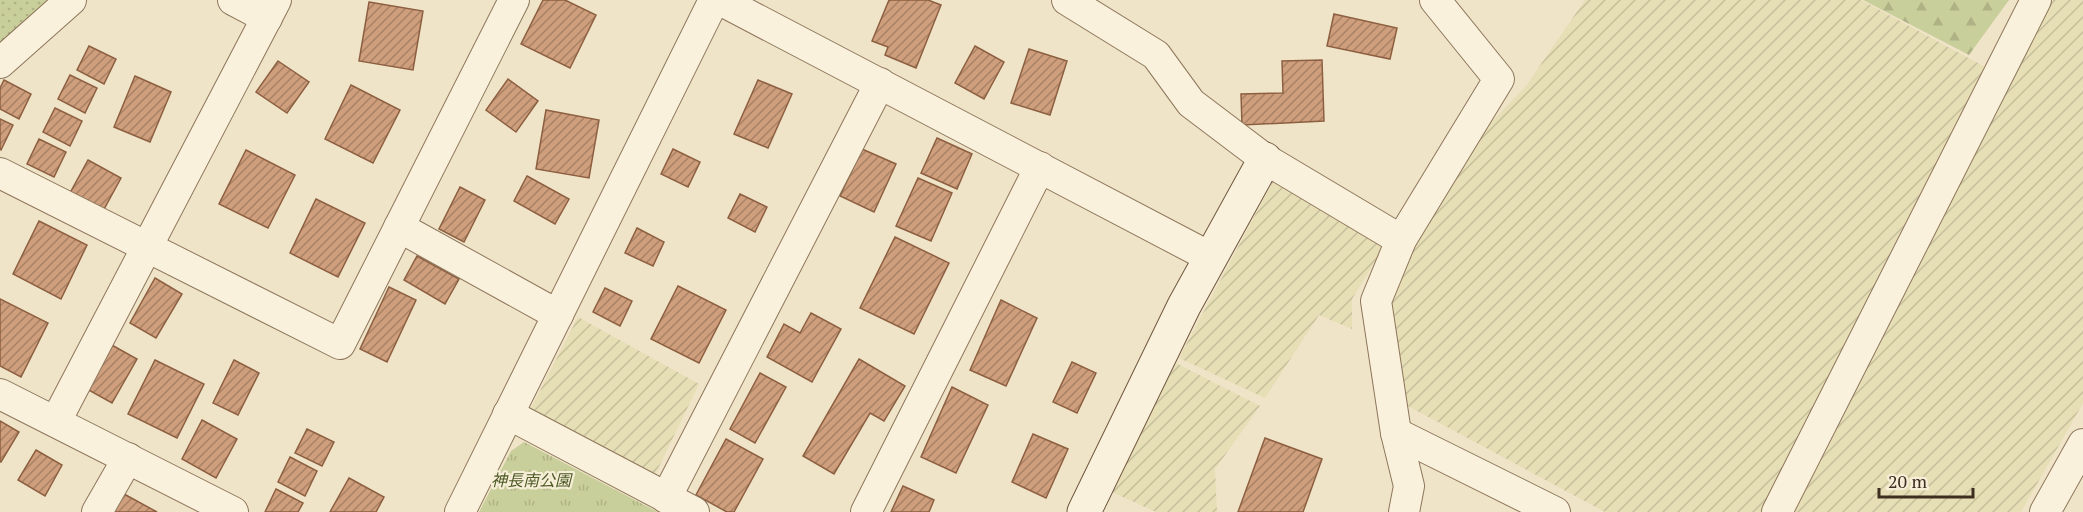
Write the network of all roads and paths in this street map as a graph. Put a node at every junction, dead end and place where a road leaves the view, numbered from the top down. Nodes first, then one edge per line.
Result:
1 (71, 0) edge
2 (233, 0) edge
3 (514, 0) edge
4 (714, 0) edge
5 (720, 0) edge
6 (1067, 0) edge
7 (1435, 0) edge
8 (2036, 0) edge
9 (272, 9) edge
10 (0, 63) edge
11 (880, 83) junction
12 (1265, 159) junction
13 (1040, 167) junction
14 (0, 173) edge
15 (399, 227) junction
16 (1401, 240) junction
17 (147, 248) junction
18 (1210, 257) junction
19 (558, 315) junction
20 (0, 394) edge
21 (508, 414) junction
22 (56, 421) junction
23 (1396, 433) junction
24 (2083, 444) edge
25 (128, 458) junction
26 (666, 498) junction
27 (97, 512) edge
28 (233, 512) edge
29 (460, 512) edge
30 (694, 512) edge
31 (866, 512) edge
32 (1084, 512) edge
33 (1404, 512) edge
34 (1555, 512) edge
35 (1777, 512) edge
36 (2045, 512) edge

1 - 10 street
2 - 9 street
3 - 15 street
4 - 19 street
5 - 11 street
6 - 12 street
7 - 16 street
8 - 35 street
9 - 17 street
11 - 13 street
11 - 26 street
12 - 16 street
12 - 18 street
13 - 18 street
13 - 31 street
14 - 17 street
15 - 17 street
15 - 19 street
16 - 23 street
17 - 22 street
18 - 32 street
19 - 21 street
20 - 22 street
21 - 26 street
21 - 29 street
22 - 25 street
23 - 33 street
23 - 34 street
24 - 36 street
25 - 27 street
25 - 28 street
26 - 30 street

